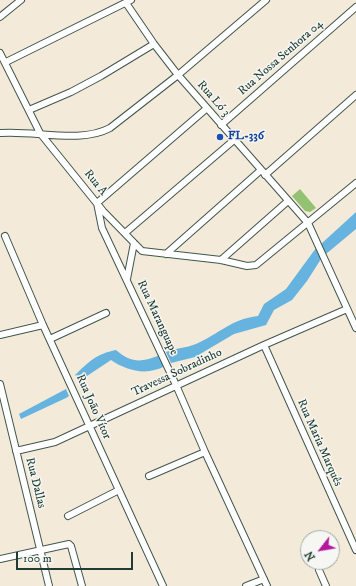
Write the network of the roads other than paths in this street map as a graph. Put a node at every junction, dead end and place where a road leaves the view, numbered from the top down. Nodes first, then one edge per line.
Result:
1 (21, 0) edge
2 (266, 0) edge
3 (128, 1) edge
4 (356, 7) edge
5 (0, 17) edge
6 (154, 44) junction
7 (0, 53) edge
8 (6, 62) junction
9 (178, 75) junction
10 (356, 96) edge
11 (206, 109) junction
12 (29, 110) junction
13 (221, 125) junction
14 (0, 133) edge
15 (40, 133) junction
16 (234, 140) junction
17 (263, 172) junction
18 (356, 183) edge
19 (288, 201) junction
20 (97, 203) junction
21 (308, 223) junction
22 (125, 234) junction
23 (5, 236) dead end
24 (134, 243) junction
25 (166, 254) junction
26 (221, 260) junction
27 (127, 280) junction
28 (347, 309) junction
29 (106, 312) dead end
30 (43, 324) junction
31 (356, 328) edge
32 (0, 335) edge
33 (50, 338) junction
34 (264, 345) junction
35 (0, 384) edge
36 (176, 385) junction
37 (1, 393) edge
38 (89, 426) junction
39 (16, 451) junction
40 (205, 452) junction
41 (148, 476) dead end
42 (119, 490) junction
43 (68, 516) dead end
44 (40, 550) junction
45 (356, 550) edge
46 (0, 559) edge
47 (319, 570) dead end
48 (264, 578) junction
49 (49, 586) edge
50 (82, 586) edge
51 (163, 586) edge
52 (246, 586) edge
53 (268, 586) edge
54 (326, 586) edge

1 - 5 street
2 - 9 street
3 - 6 street, Rua Ló 3
3 - 8 street
4 - 13 street, Rua Nossa Senhora 04
6 - 9 street, Rua Ló 3
6 - 12 street
7 - 8 street, Rua A
8 - 12 street, Rua A
9 - 11 street, Rua Ló 3
9 - 15 street
10 - 17 street
11 - 13 street, Rua Ló 3
11 - 20 street
12 - 15 street, Rua A
13 - 16 street, Rua Ló 3
14 - 15 street
15 - 20 street, Rua A
16 - 17 street, Rua Ló 3
16 - 22 street
17 - 19 street, Rua Ló 3
17 - 25 street
18 - 21 street
19 - 21 street, Rua Ló 3
19 - 26 street
20 - 22 street, Rua A
20 - 27 street, Rua Maranguape
21 - 26 street, Rua A
21 - 28 street, Rua Ló 3
22 - 24 street, Rua A
23 - 30 street, Rua João Vítor
24 - 25 street, Rua A
24 - 27 street, Rua Maranguape
25 - 26 street, Rua A
27 - 36 street, Rua Maranguape
28 - 31 street, Rua Ló 3
28 - 34 street, Travessa Sobradinho
29 - 33 street
30 - 32 street
30 - 33 street, Rua João Vítor
33 - 38 street, Rua João Vítor
34 - 36 street, Travessa Sobradinho
34 - 45 street, Rua Maria Marquês
35 - 37 street, Rua Dallas
36 - 38 street, Travessa Sobradinho
36 - 40 street, Rua Maranguape
37 - 39 street, Rua Dallas
38 - 39 street, Travessa Sobradinho
38 - 42 street, Rua João Vítor
39 - 44 street, Rua Dallas
40 - 41 street
40 - 48 street, Rua Maranguape
42 - 43 street
42 - 51 street, Rua João Vítor
44 - 46 street
44 - 49 street, Rua Dallas
44 - 50 street
47 - 54 street
48 - 52 street
48 - 53 street, Rua Maranguape

